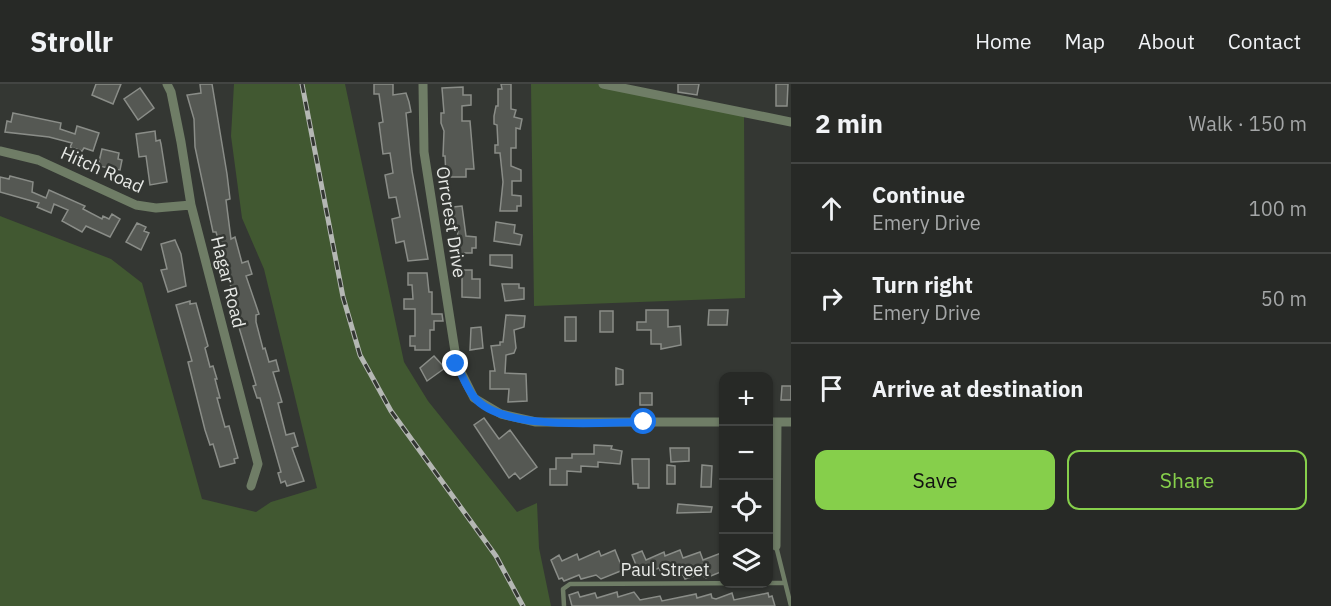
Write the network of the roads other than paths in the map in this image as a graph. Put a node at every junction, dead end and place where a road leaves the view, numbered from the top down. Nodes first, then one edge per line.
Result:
1 (167, 84) edge
2 (423, 84) edge
3 (603, 84) edge
4 (791, 122) edge
5 (0, 151) edge
6 (191, 205) junction
7 (719, 422) edge
8 (773, 422) edge
9 (791, 422) edge
10 (251, 486) dead end
11 (776, 546) joint
12 (785, 583) junction
13 (564, 606) edge
14 (791, 606) edge

1 - 6 street, Hagar Road
2 - 7 street, Orrcrest Drive
3 - 4 street
5 - 6 street, Hitch Road
6 - 10 street, Hagar Road
8 - 9 street
8 - 11 street
11 - 12 lane
12 - 13 lane, Paul Street
12 - 14 lane

